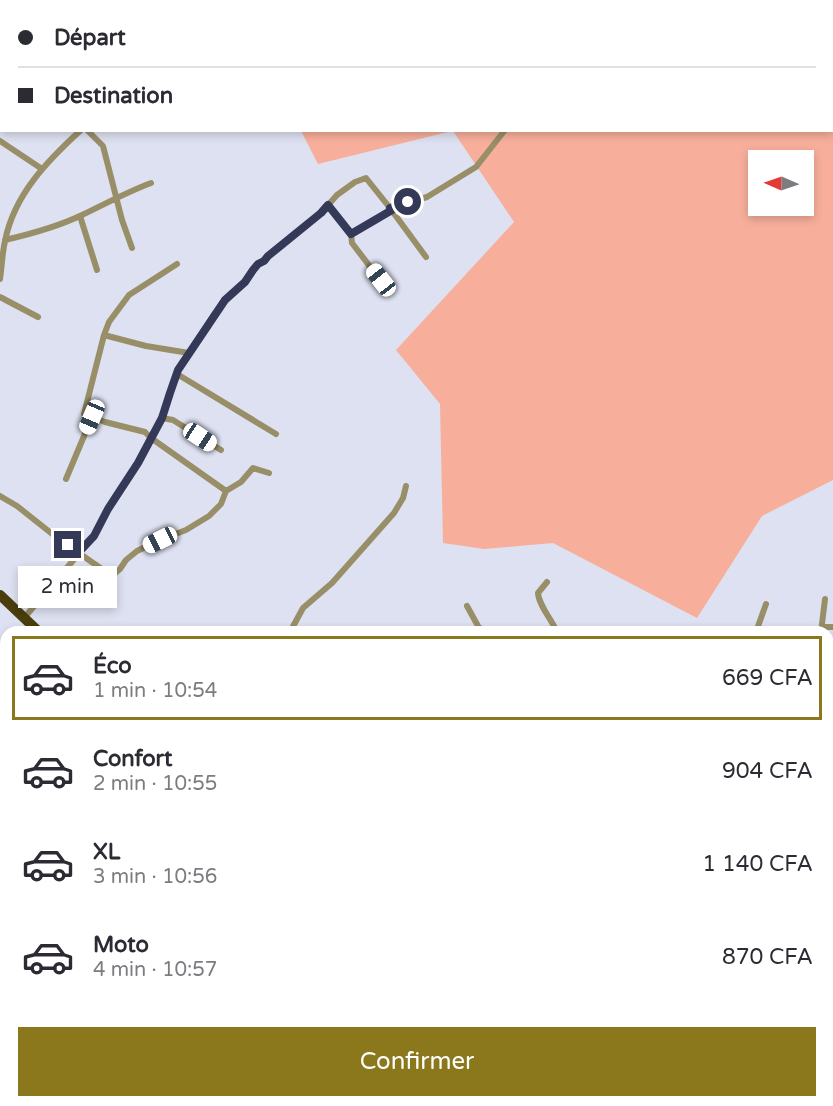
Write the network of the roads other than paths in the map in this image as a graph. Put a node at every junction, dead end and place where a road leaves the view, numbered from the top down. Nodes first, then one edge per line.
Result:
1 (89, 132) edge
2 (503, 132) edge
3 (78, 133) edge
4 (0, 141) edge
5 (42, 169) junction
6 (151, 183) dead end
7 (117, 197) junction
8 (328, 205) junction
9 (391, 209) junction
10 (80, 216) junction
11 (351, 234) junction
12 (5, 240) junction
13 (132, 248) dead end
14 (426, 257) dead end
15 (177, 264) dead end
16 (97, 270) dead end
17 (0, 279) edge
18 (381, 280) dead end
19 (0, 297) edge
20 (38, 316) dead end
21 (104, 335) junction
22 (189, 353) junction
23 (177, 374) junction
24 (92, 417) junction
25 (162, 418) junction
26 (276, 434) dead end
27 (151, 438) junction
28 (221, 450) dead end
29 (269, 473) dead end
30 (66, 479) dead end
31 (406, 486) dead end
32 (226, 491) junction
33 (0, 495) edge
34 (79, 552) junction
35 (547, 582) dead end
36 (0, 595) edge
37 (825, 599) dead end
38 (766, 604) dead end
39 (467, 606) dead end
40 (24, 618) junction
41 (33, 626) edge
42 (293, 626) edge
43 (478, 626) edge
44 (554, 626) edge
45 (758, 626) edge
46 (822, 626) edge

1 - 7 street
2 - 9 street
3 - 5 street
4 - 5 street
5 - 12 street
6 - 7 street
7 - 10 street
7 - 13 street
8 - 9 street
8 - 11 street
8 - 22 street
9 - 11 street
9 - 14 street
10 - 12 street
10 - 16 street
11 - 18 street
12 - 17 street
15 - 21 street
19 - 20 street
21 - 22 street
21 - 24 street
22 - 23 street
23 - 25 street
23 - 26 street
24 - 27 street
24 - 30 street
25 - 27 street
25 - 28 street
27 - 32 street
27 - 34 street
29 - 32 street
31 - 42 street
32 - 34 street
33 - 34 street
34 - 40 street
35 - 44 street
36 - 40 highway
37 - 46 street
38 - 45 street
39 - 43 street
40 - 41 highway

